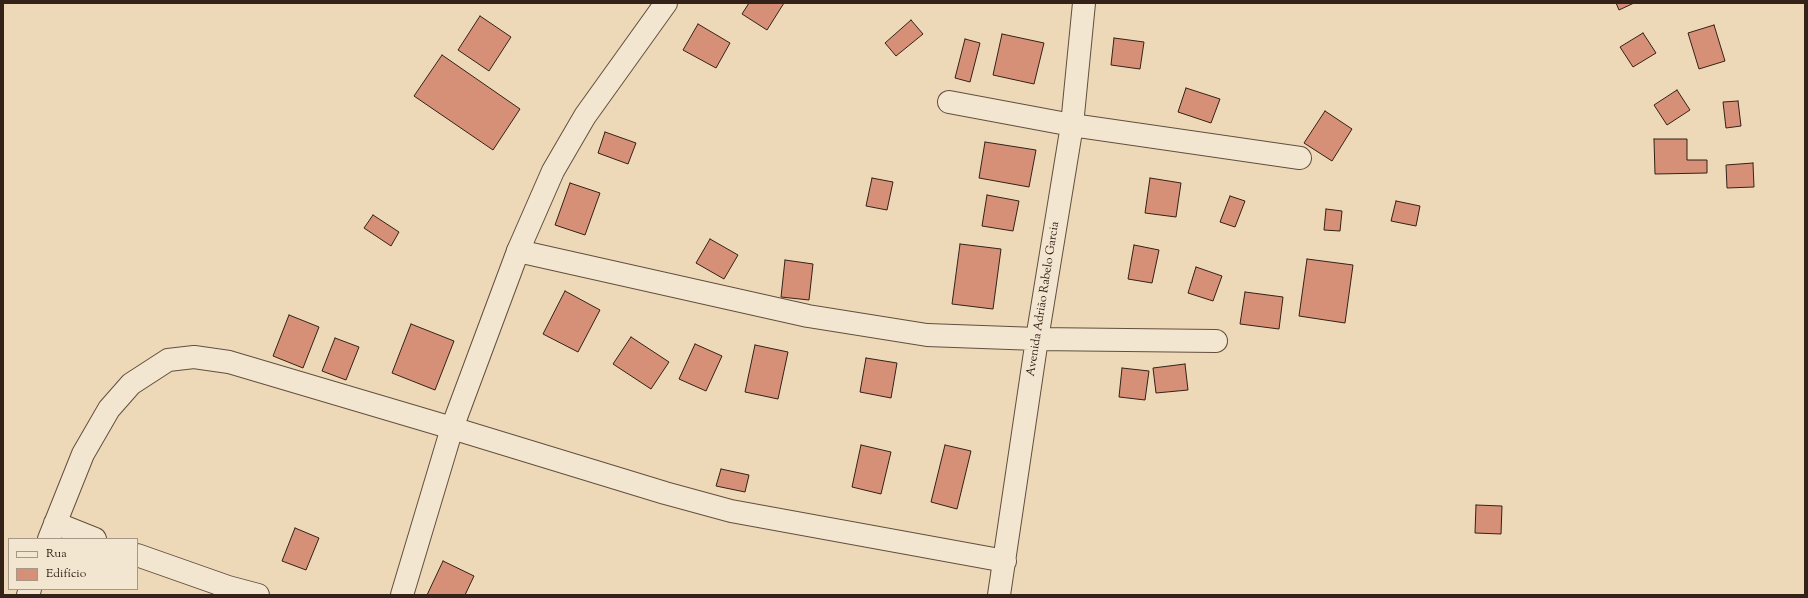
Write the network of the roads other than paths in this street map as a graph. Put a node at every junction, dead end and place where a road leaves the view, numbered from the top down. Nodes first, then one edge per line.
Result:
1 (666, 3) edge
2 (1084, 3) edge
3 (949, 102) dead end
4 (1072, 125) junction
5 (1300, 158) dead end
6 (518, 251) junction
7 (1037, 339) junction
8 (1216, 341) dead end
9 (452, 428) junction
10 (52, 531) edge
11 (90, 538) edge
12 (138, 555) edge
13 (1005, 561) junction
14 (258, 595) edge
15 (402, 595) edge
16 (1000, 595) edge

1 - 6 street
2 - 4 street, Avenida Adrião Rabelo Garcia
3 - 4 street
4 - 5 street
4 - 7 street, Avenida Adrião Rabelo Garcia
6 - 7 street
6 - 9 street
7 - 8 street
7 - 13 street, Avenida Adrião Rabelo Garcia
9 - 10 street
9 - 13 street
9 - 15 street
10 - 11 street
12 - 14 street
13 - 16 street, Avenida Adrião Rabelo Garcia

